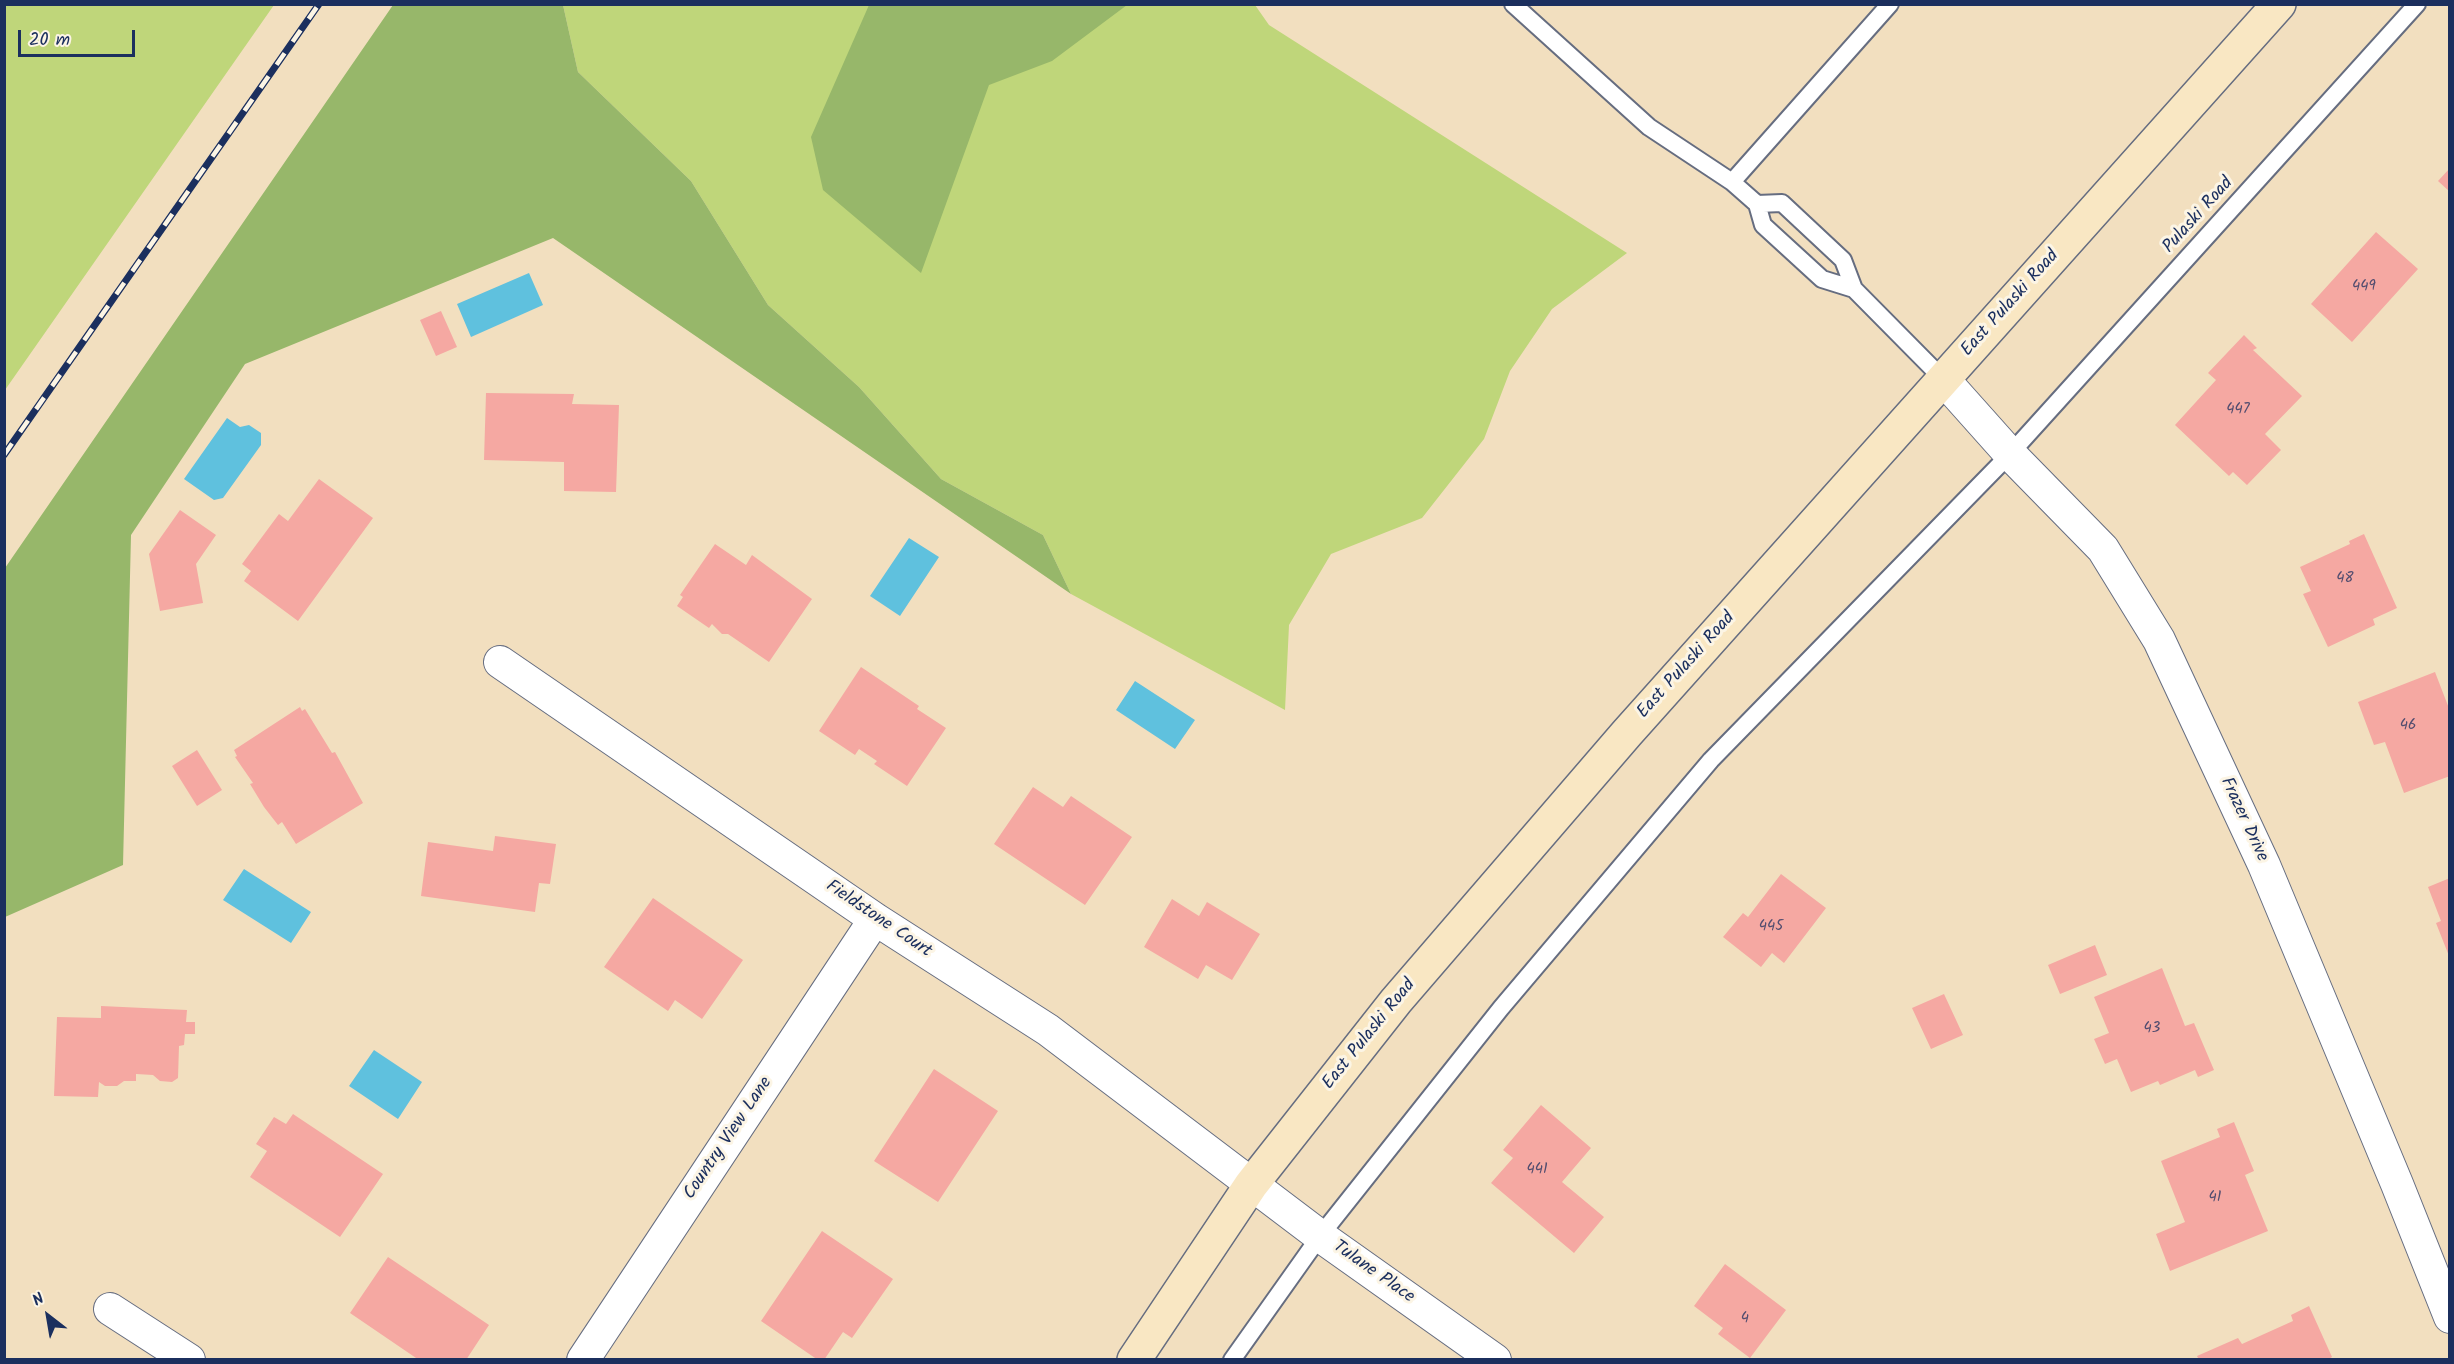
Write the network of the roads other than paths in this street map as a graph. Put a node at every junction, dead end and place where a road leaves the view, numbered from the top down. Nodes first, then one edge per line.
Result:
1 (1513, 4) edge
2 (1890, 4) edge
3 (2279, 4) edge
4 (2417, 4) edge
5 (1732, 182) junction
6 (1756, 204) junction
7 (1854, 289) junction
8 (1944, 380) junction
9 (2010, 454) junction
10 (500, 662) dead end
11 (875, 919) junction
12 (1251, 1185) junction
13 (1320, 1236) junction
14 (110, 1309) dead end
15 (2450, 1317) edge
16 (189, 1359) edge
17 (583, 1359) edge
18 (1134, 1359) edge
19 (1232, 1359) edge
20 (1495, 1359) edge

1 - 5 lane
2 - 5 lane
3 - 8 main road, East Pulaski Road
4 - 9 lane, Pulaski Road
5 - 6 lane
6 - 7 lane
6 - 7 lane
7 - 8 lane
8 - 9 street, Frazer Drive
8 - 12 main road, East Pulaski Road
9 - 13 lane, Pulaski Road
9 - 15 street, Frazer Drive
10 - 11 street, Fieldstone Court
11 - 12 street, Fieldstone Court
11 - 17 street, Country View Lane
12 - 13 street, Tulane Place
12 - 18 main road, East Pulaski Road
13 - 19 lane, Pulaski Road
13 - 20 street, Tulane Place
14 - 16 street

